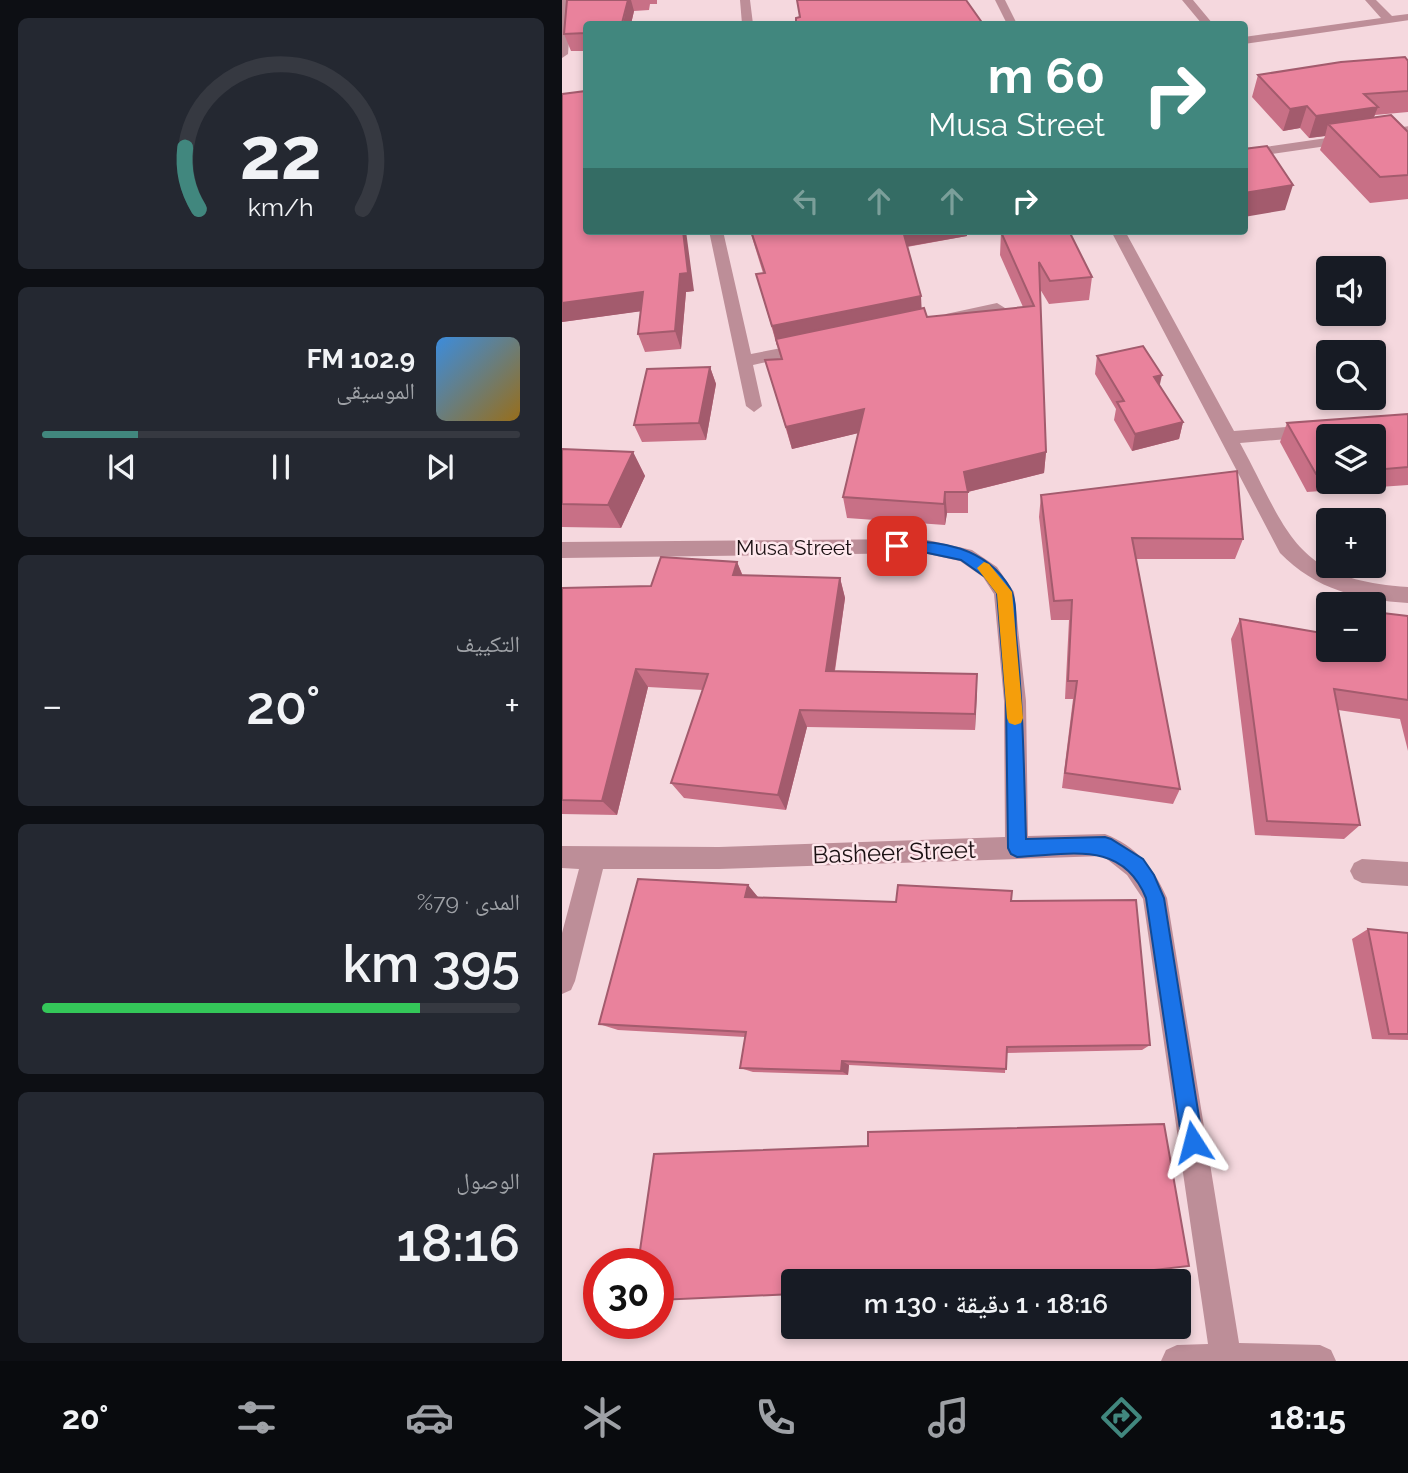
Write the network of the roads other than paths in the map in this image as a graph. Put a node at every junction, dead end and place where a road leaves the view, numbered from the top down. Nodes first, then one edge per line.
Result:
1 (567, 0) edge
2 (745, 0) edge
3 (1000, 0) edge
4 (1187, 0) edge
5 (1370, 0) edge
6 (1408, 17) edge
7 (1390, 20) junction
8 (748, 21) edge
9 (1010, 21) edge
10 (1205, 21) edge
11 (1248, 40) edge
12 (562, 54) edge
13 (1408, 130) edge
14 (1248, 153) edge
15 (717, 235) edge
16 (1120, 235) edge
17 (997, 308) edge
18 (931, 322) edge
19 (824, 344) edge
20 (744, 360) junction
21 (754, 406) dead end
22 (1316, 431) edge
23 (1229, 438) junction
24 (562, 550) edge
25 (1408, 595) edge
26 (1017, 848) junction
27 (562, 857) edge
28 (594, 858) junction
29 (1362, 871) dead end
30 (1408, 874) edge
31 (562, 981) edge
32 (1226, 1358) junction
33 (1177, 1361) edge
34 (1320, 1361) edge

1 - 12 street
2 - 8 street
3 - 9 street
4 - 10 street
5 - 7 street
6 - 7 street
7 - 11 street
13 - 14 street
15 - 20 street
16 - 23 street
17 - 18 street
19 - 20 street
20 - 21 street
22 - 23 street
23 - 25 street
24 - 26 street, Musa Street
26 - 28 street, Basheer Street
26 - 32 street, Basheer Street
27 - 28 street, Basheer Street
28 - 31 street
29 - 30 street
32 - 33 street
32 - 34 street

